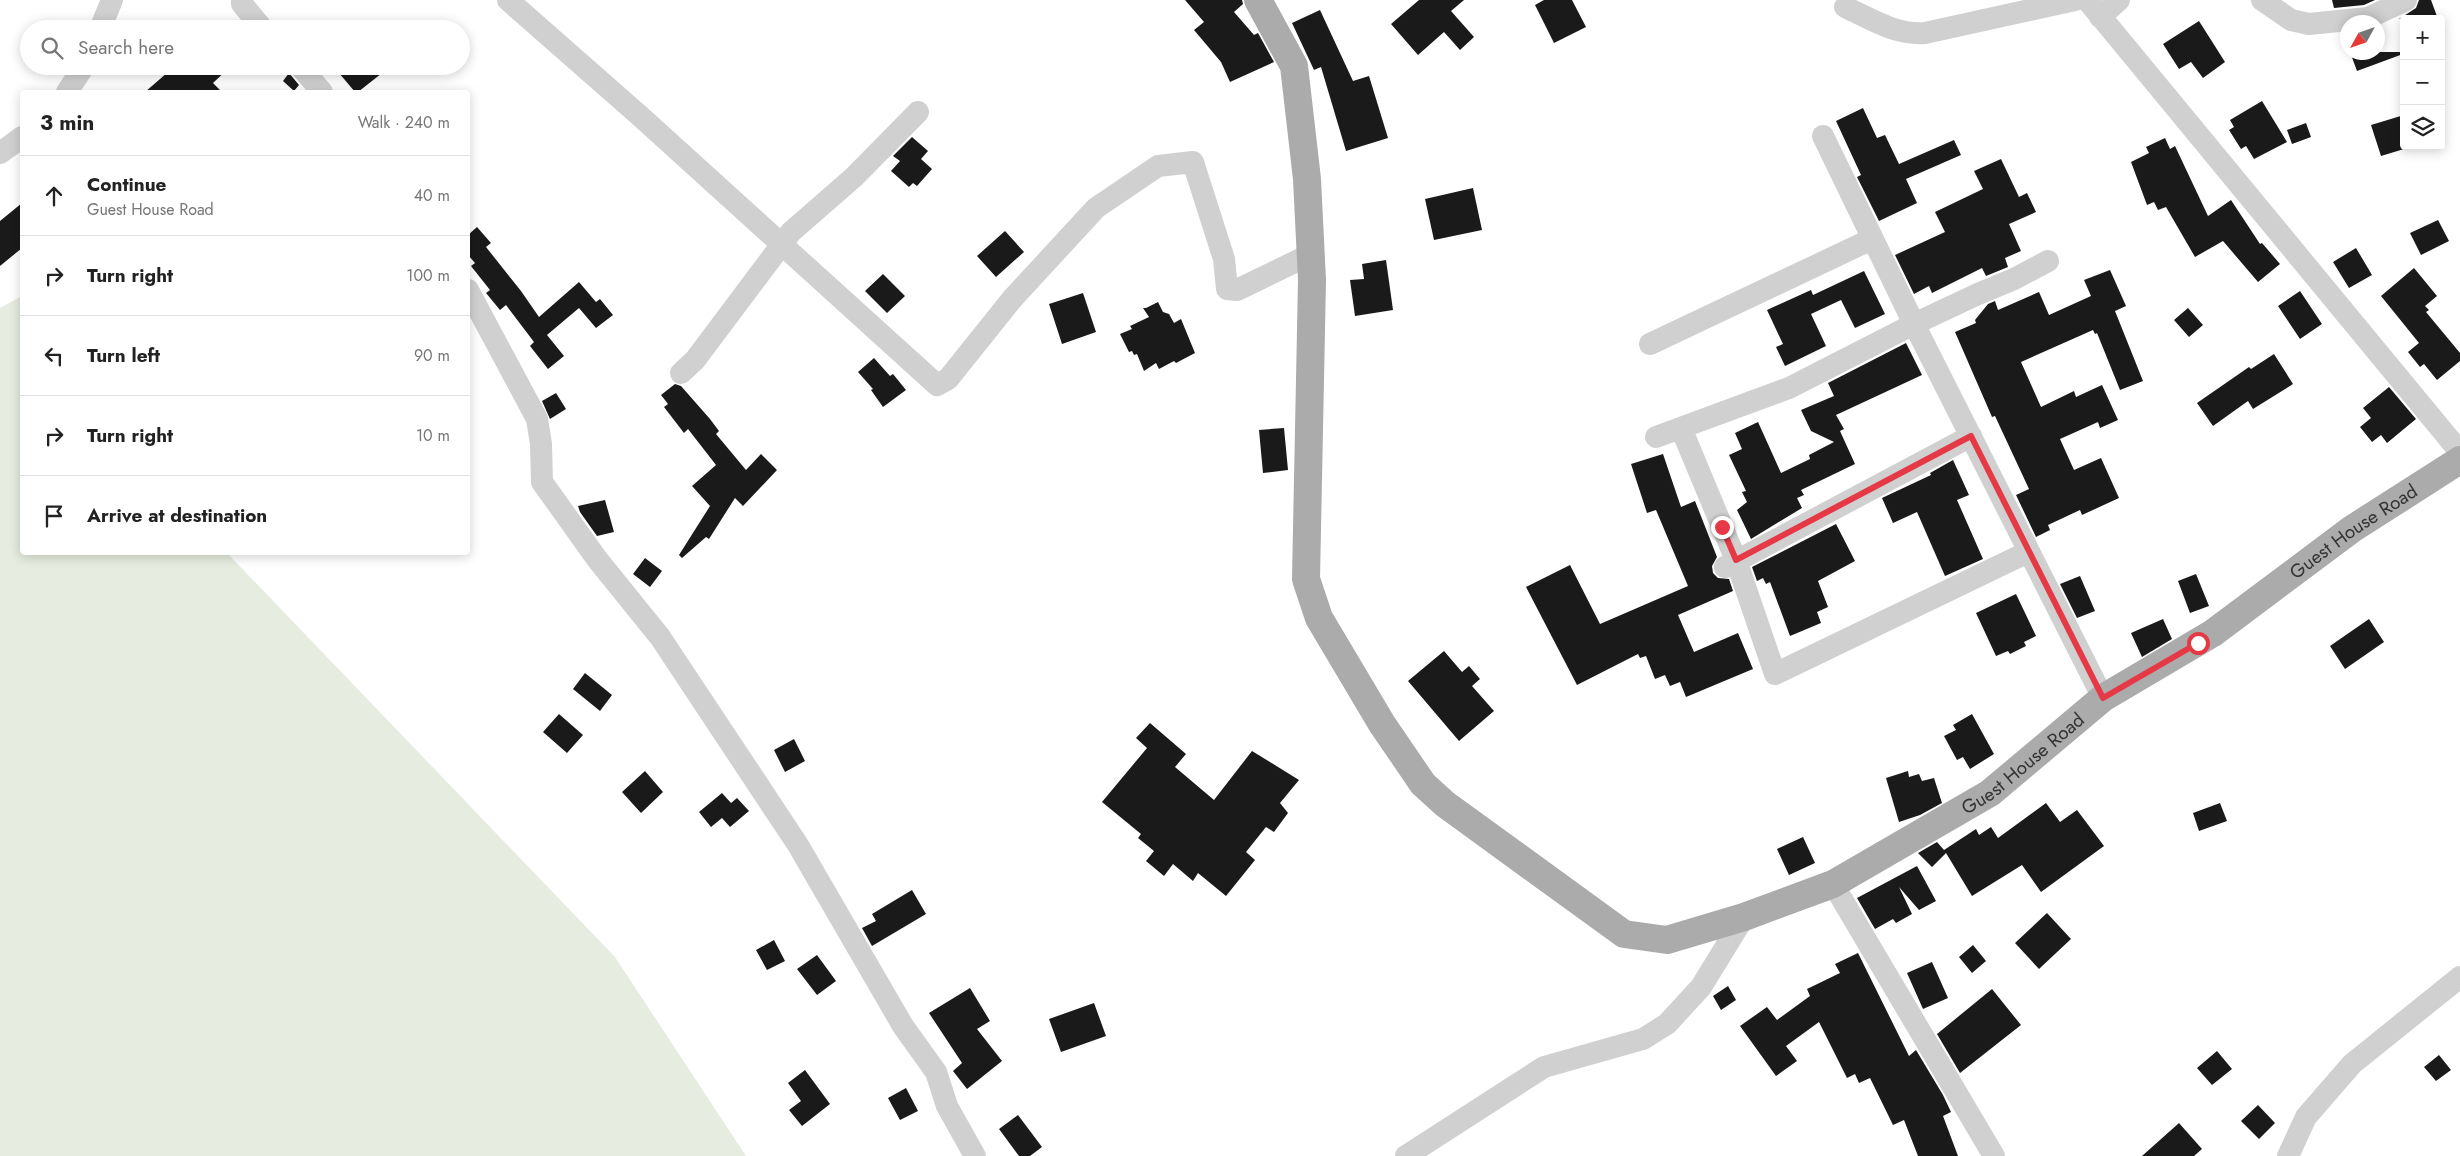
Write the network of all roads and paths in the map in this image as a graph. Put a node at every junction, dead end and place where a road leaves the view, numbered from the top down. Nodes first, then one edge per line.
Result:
1 (112, 0) edge
2 (242, 0) edge
3 (508, 0) edge
4 (1258, 0) edge
5 (2074, 0) edge
6 (2119, 0) edge
7 (2262, 0) edge
8 (2406, 0) edge
9 (1845, 7) dead end
10 (2094, 9) edge
11 (104, 20) edge
12 (255, 20) edge
13 (78, 75) edge
14 (308, 75) edge
15 (68, 90) edge
16 (320, 90) edge
17 (918, 112) dead end
18 (1823, 136) dead end
19 (20, 138) edge
20 (0, 153) edge
21 (1872, 239) junction
22 (782, 246) junction
23 (1311, 254) junction
24 (2048, 261) dead end
25 (470, 294) edge
26 (1914, 324) junction
27 (1650, 344) dead end
28 (681, 373) dead end
29 (1680, 428) junction
30 (1971, 436) junction
31 (1656, 437) dead end
32 (2460, 452) edge
33 (2460, 460) edge
34 (2028, 552) junction
35 (1730, 564) junction
36 (2103, 698) junction
37 (1833, 884) junction
38 (1744, 917) junction
39 (2460, 976) edge
40 (975, 1156) edge
41 (1406, 1156) edge
42 (1994, 1156) edge
43 (2288, 1156) edge

1 - 11 street
2 - 12 street
3 - 22 street
4 - 23 main road
5 - 9 street
6 - 10 street
7 - 8 street
10 - 32 street
13 - 15 street
14 - 16 street
17 - 22 street
18 - 21 street
19 - 20 street
21 - 26 street
21 - 27 street
22 - 23 street
22 - 28 street
23 - 38 main road, Guest House Road
24 - 26 street
25 - 40 street
26 - 29 street
26 - 30 street
29 - 31 street
29 - 35 street
30 - 34 street
30 - 35 street
33 - 36 main road, Guest House Road
34 - 35 street
34 - 36 street
36 - 37 main road, Guest House Road
37 - 38 main road, Guest House Road
37 - 42 street
38 - 41 street
39 - 43 street

